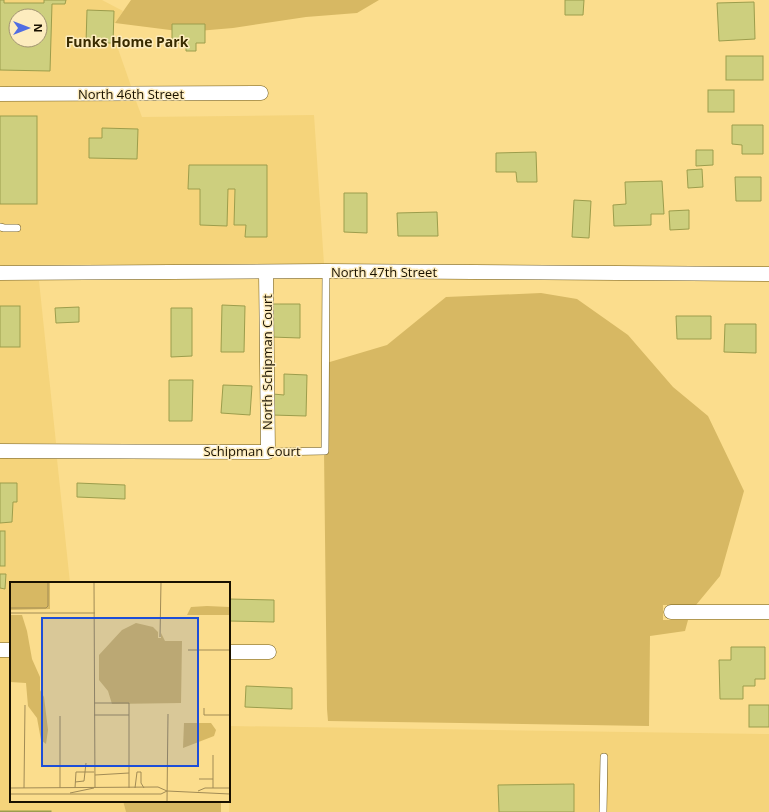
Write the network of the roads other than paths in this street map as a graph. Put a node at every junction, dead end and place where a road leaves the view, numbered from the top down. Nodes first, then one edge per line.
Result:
1 (261, 93) dead end
2 (0, 94) edge
3 (0, 227) edge
4 (17, 228) dead end
5 (326, 271) junction
6 (266, 272) junction
7 (0, 273) edge
8 (769, 274) edge
9 (0, 450) edge
10 (268, 452) junction
11 (671, 612) dead end
12 (769, 612) edge
13 (230, 652) edge
14 (268, 652) dead end
15 (604, 757) dead end
16 (603, 812) edge

1 - 2 street, North 46th Street
3 - 4 lane
5 - 6 street, North 47th Street
5 - 8 street, North 47th Street
5 - 10 lane, Schipman Court
6 - 7 street, North 47th Street
6 - 10 street, North Schipman Court
9 - 10 street, Schipman Court
11 - 12 street
13 - 14 street
15 - 16 lane

